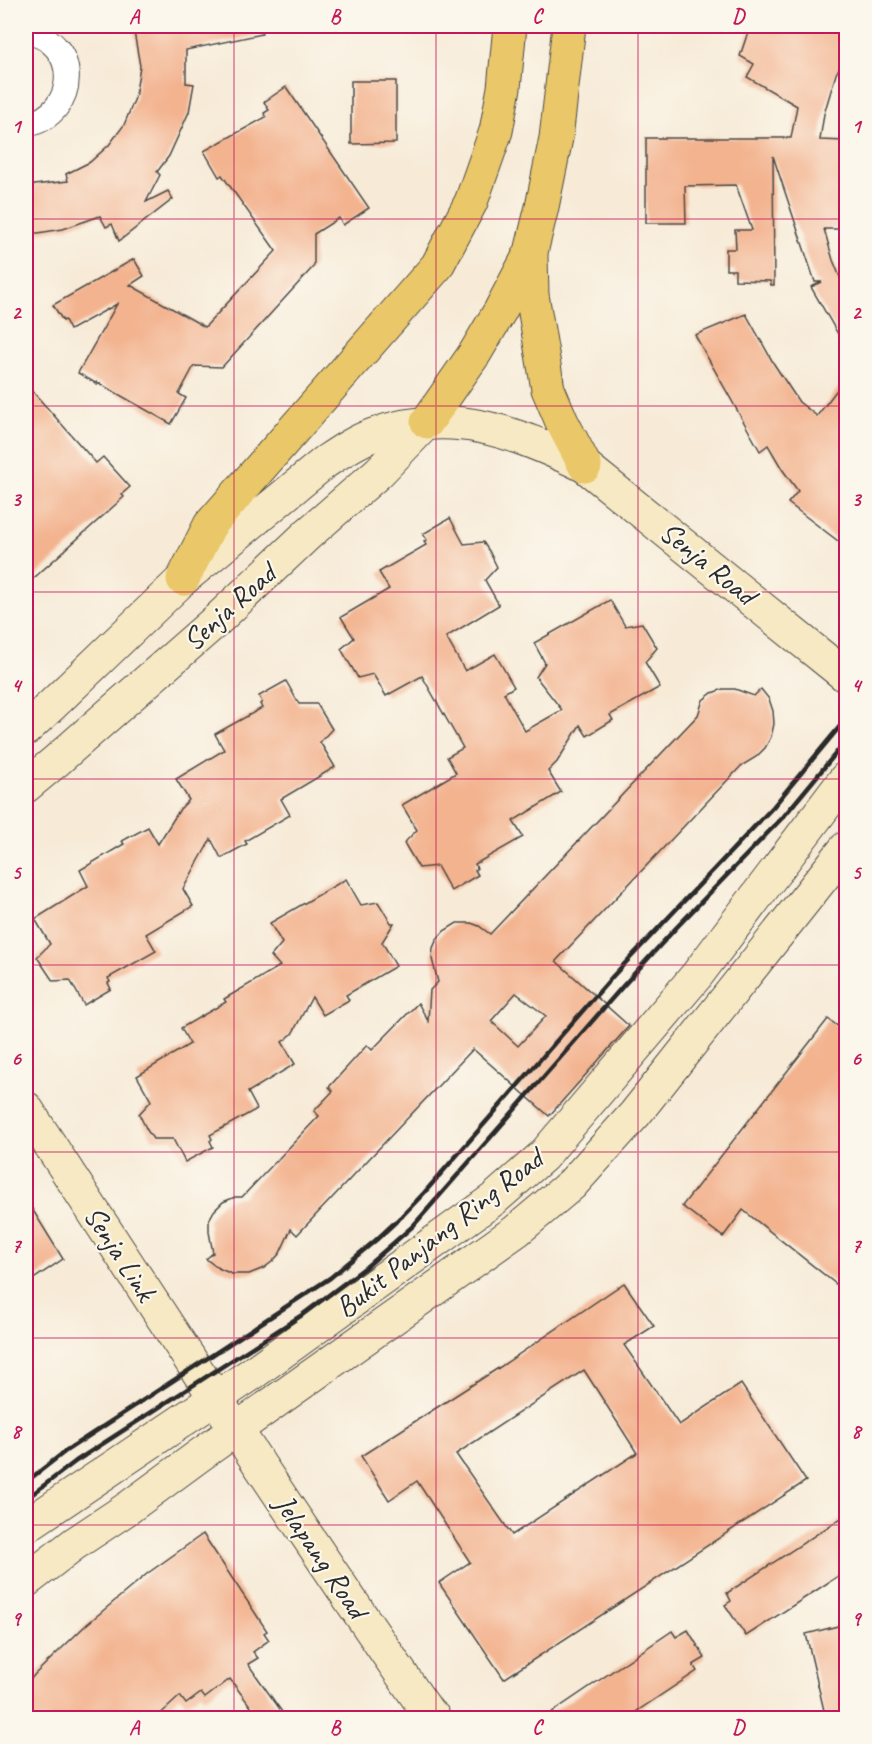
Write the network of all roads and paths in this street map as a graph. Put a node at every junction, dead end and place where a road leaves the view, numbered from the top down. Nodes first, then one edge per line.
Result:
1 (510, 26) edge
2 (568, 26) edge
3 (26, 32) edge
4 (26, 125) edge
5 (531, 252) junction
6 (427, 422) junction
7 (585, 466) junction
8 (183, 579) junction
9 (840, 666) edge
10 (26, 729) edge
11 (846, 778) edge
12 (26, 786) edge
13 (846, 848) edge
14 (26, 1108) edge
15 (206, 1385) junction
16 (236, 1430) junction
17 (26, 1526) edge
18 (26, 1581) edge
19 (431, 1717) edge

1 - 8 highway
2 - 5 highway
3 - 4 street
5 - 6 highway
5 - 7 highway
6 - 7 street, Senja Road
6 - 8 street, Senja Road
6 - 12 street, Senja Road
7 - 9 street, Senja Road
8 - 10 street, Senja Road
11 - 15 street, Bukit Panjang Ring Road
13 - 16 street, Bukit Panjang Ring Road
14 - 15 street, Senja Link
15 - 16 street, Jelapang Road
15 - 17 street, Bukit Panjang Ring Road
16 - 18 street, Bukit Panjang Ring Road
16 - 19 street, Jelapang Road

